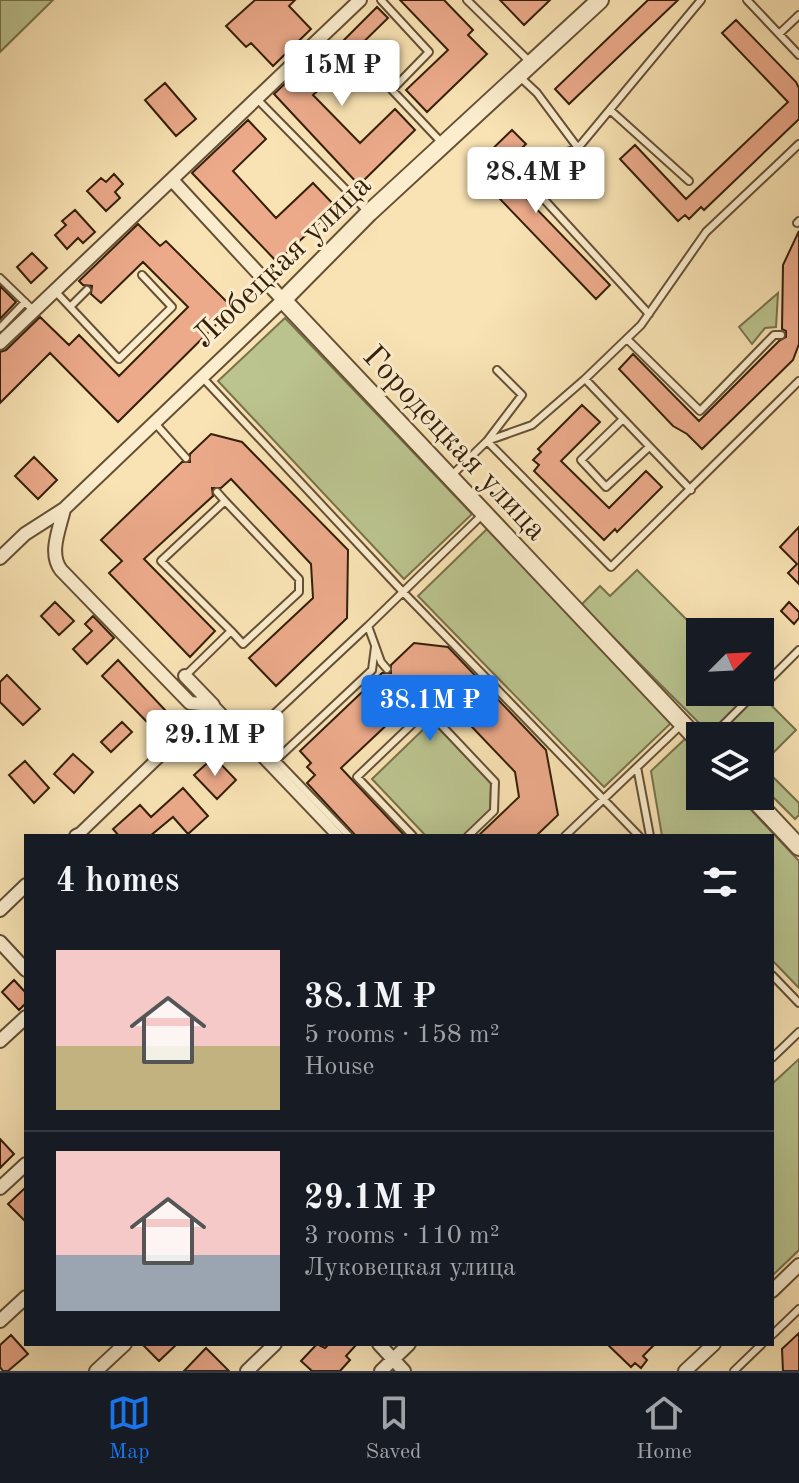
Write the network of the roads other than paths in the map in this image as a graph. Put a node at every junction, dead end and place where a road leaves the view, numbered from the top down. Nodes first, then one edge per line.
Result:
1 (360, 0) edge
2 (381, 0) edge
3 (467, 0) edge
4 (600, 0) edge
5 (701, 0) edge
6 (747, 0) edge
7 (799, 15) edge
8 (779, 34) junction
9 (799, 55) edge
10 (525, 69) junction
11 (257, 99) junction
12 (610, 110) junction
13 (444, 144) junction
14 (799, 144) edge
15 (578, 148) junction
16 (172, 180) junction
17 (689, 181) dead end
18 (369, 213) junction
19 (142, 275) dead end
20 (0, 278) edge
21 (87, 290) dead end
22 (55, 291) junction
23 (283, 300) junction
24 (30, 306) junction
25 (70, 307) junction
26 (649, 314) junction
27 (0, 328) edge
28 (781, 335) dead end
29 (627, 339) junction
30 (0, 343) edge
31 (497, 370) dead end
32 (201, 376) junction
33 (585, 379) junction
34 (799, 381) edge
35 (623, 419) junction
36 (154, 422) junction
37 (487, 441) junction
38 (649, 447) junction
39 (186, 458) dead end
40 (450, 477) junction
41 (691, 490) junction
42 (217, 492) dead end
43 (225, 501) junction
44 (64, 509) junction
45 (484, 513) junction
46 (0, 558) edge
47 (403, 592) junction
48 (368, 626) junction
49 (231, 631) junction
50 (375, 647) junction
51 (799, 650) edge
52 (387, 669) dead end
53 (774, 674) edge
54 (185, 676) joint
55 (415, 698) dead end
56 (213, 705) junction
57 (742, 706) edge
58 (427, 710) junction
59 (274, 714) dead end
60 (726, 722) edge
61 (683, 724) junction
62 (686, 727) edge
63 (637, 767) junction
64 (604, 799) junction
65 (766, 810) edge
66 (79, 834) edge
67 (336, 834) edge
68 (347, 834) edge
69 (411, 834) edge
70 (470, 834) edge
71 (567, 834) edge
72 (637, 834) edge
73 (650, 834) edge
74 (797, 839) edge
75 (24, 887) edge
76 (0, 910) edge
77 (0, 942) edge
78 (24, 968) edge
79 (774, 977) edge
80 (799, 1003) edge
81 (24, 1019) edge
82 (799, 1032) edge
83 (0, 1041) edge
84 (774, 1056) edge
85 (24, 1166) edge
86 (0, 1188) edge
87 (799, 1265) edge
88 (774, 1289) edge
89 (24, 1299) edge
90 (799, 1309) edge
91 (0, 1321) edge
92 (774, 1333) edge
93 (123, 1346) edge
94 (273, 1346) edge
95 (381, 1346) edge
96 (407, 1346) edge
97 (712, 1346) edge
98 (760, 1346) edge
99 (393, 1359) junction
100 (96, 1371) edge
101 (247, 1371) edge
102 (381, 1371) edge
103 (404, 1371) edge
104 (685, 1371) edge
105 (734, 1371) edge

1 - 11 street
2 - 13 lane
3 - 10 lane
4 - 10 street, Любецкая улица
5 - 12 lane
6 - 8 lane
7 - 8 lane
8 - 9 lane
10 - 13 street, Любецкая улица
10 - 15 lane
11 - 16 street
11 - 18 lane
12 - 15 lane
12 - 17 lane
13 - 18 street, Любецкая улица
14 - 26 lane
15 - 26 lane
16 - 22 street
16 - 23 street, Городецкая улица
18 - 23 street, Любецкая улица
19 - 25 lane
20 - 24 lane
21 - 25 lane
22 - 24 street
22 - 25 lane
23 - 32 street, Любецкая улица
23 - 40 street, Городецкая улица
24 - 27 lane
24 - 30 street
26 - 29 lane
28 - 29 lane
29 - 33 lane
31 - 37 lane
32 - 36 street, Любецкая улица
32 - 47 lane
33 - 35 lane
33 - 37 lane
34 - 41 lane
35 - 38 lane
35 - 38 lane
36 - 39 lane
36 - 44 street, Любецкая улица
37 - 40 lane
37 - 41 lane
38 - 41 lane
40 - 45 street, Городецкая улица
42 - 43 lane
43 - 49 lane
43 - 49 lane
44 - 46 street, Любецкая улица
44 - 56 street
45 - 47 lane
45 - 61 street, Городецкая улица
47 - 48 lane
47 - 64 lane
48 - 50 lane
48 - 59 lane
49 - 54 lane
50 - 52 lane
50 - 68 lane
51 - 53 lane
54 - 56 street
55 - 58 lane
56 - 66 street
56 - 67 street
57 - 60 lane
58 - 69 lane
58 - 70 lane
61 - 62 street, Городецкая улица
61 - 63 lane
63 - 64 lane
63 - 73 lane
64 - 71 lane
64 - 72 lane
65 - 74 street
75 - 76 street
77 - 78 street
79 - 80 lane
81 - 83 street
82 - 84 lane
85 - 86 street
87 - 88 street
89 - 91 street
90 - 92 lane
93 - 100 street
94 - 101 street
95 - 99 street
96 - 99 street
97 - 104 street
98 - 105 lane
99 - 102 street
99 - 103 street

